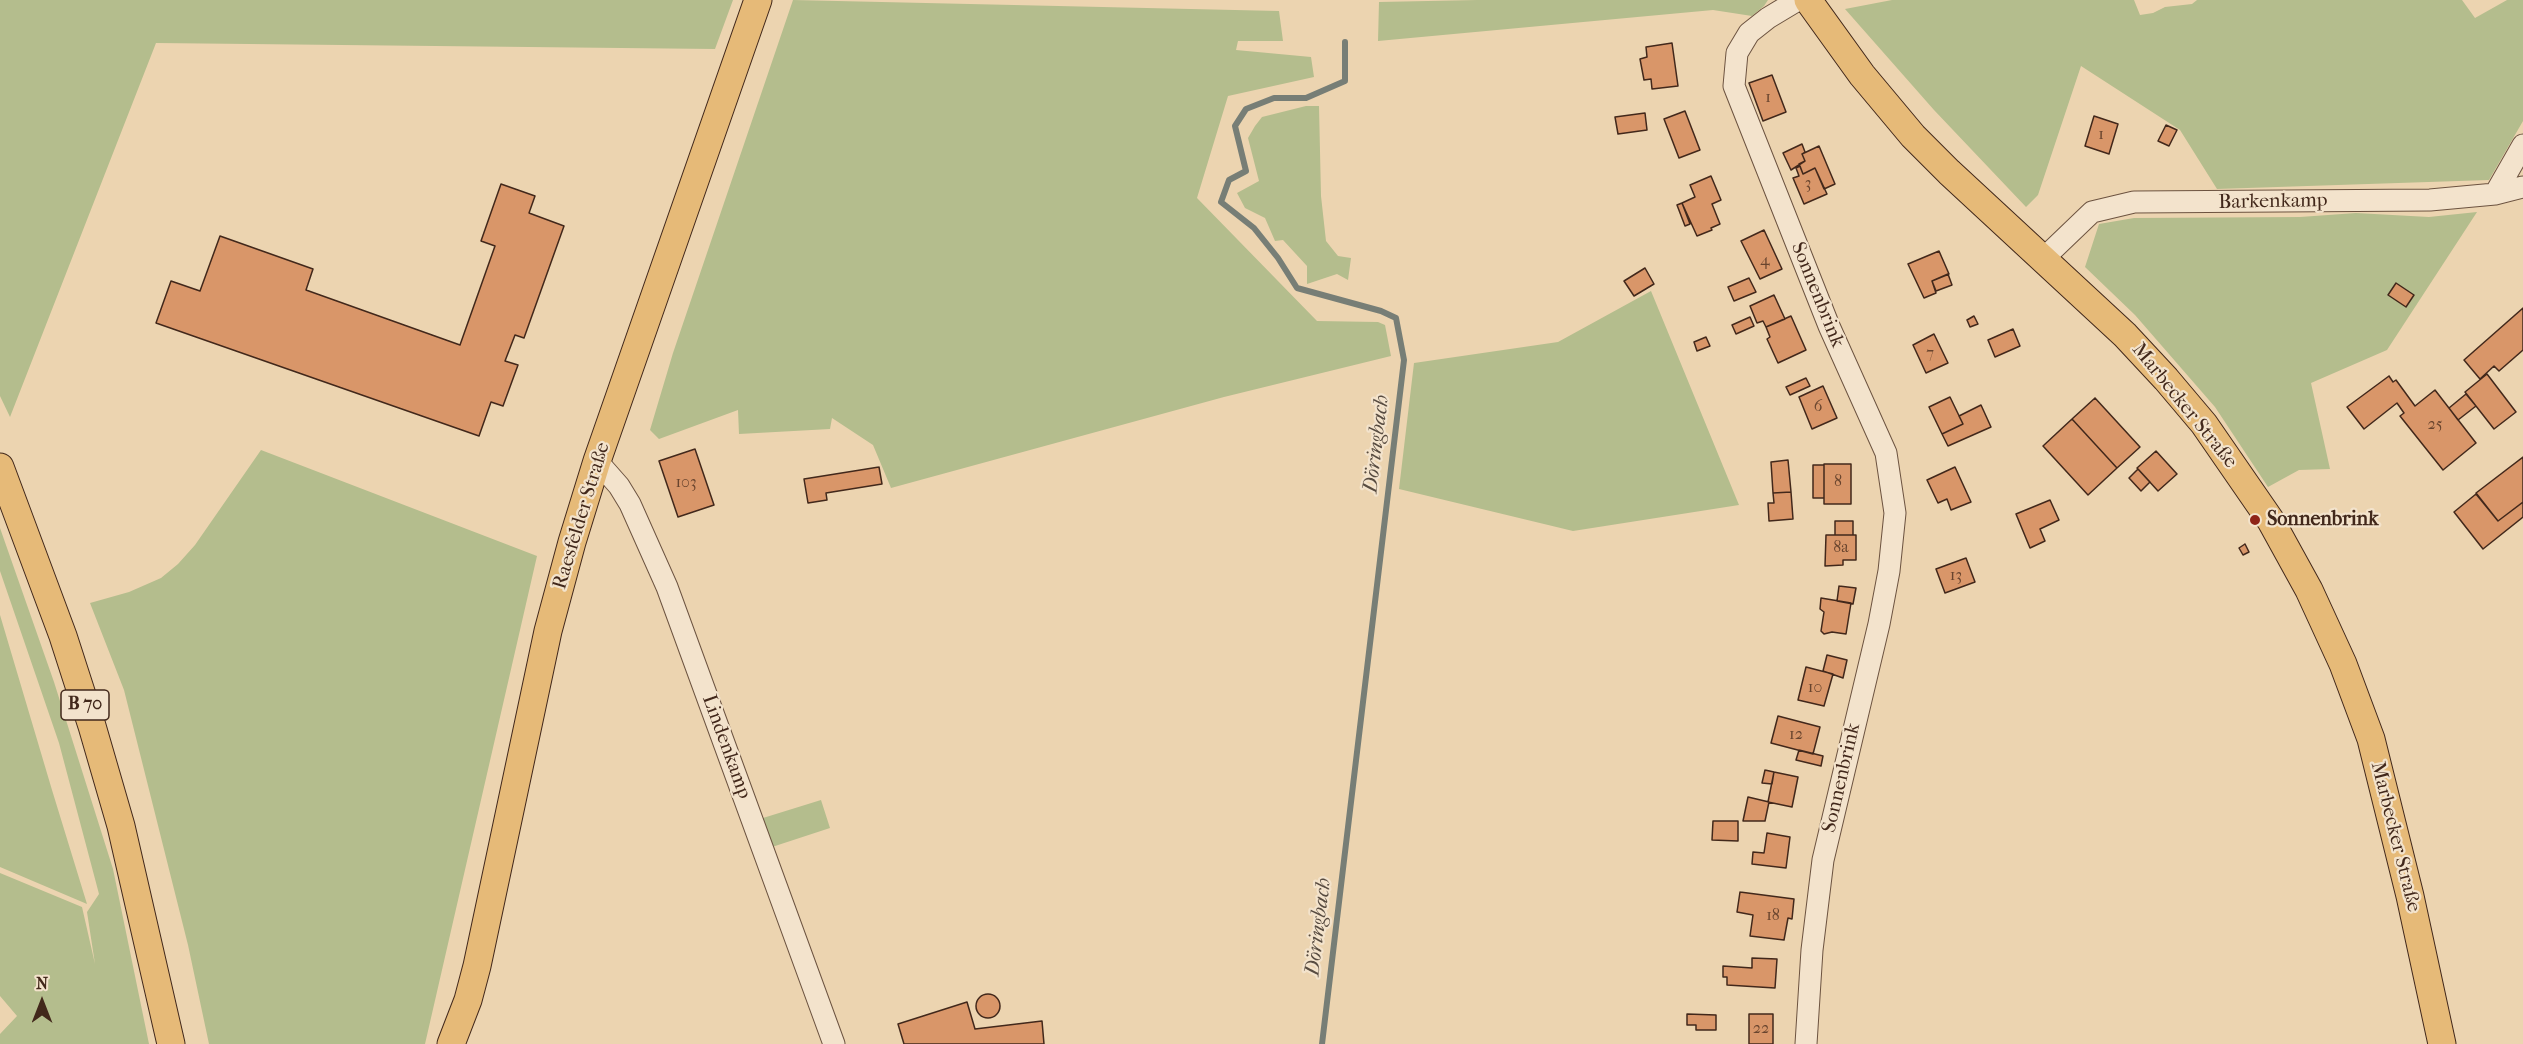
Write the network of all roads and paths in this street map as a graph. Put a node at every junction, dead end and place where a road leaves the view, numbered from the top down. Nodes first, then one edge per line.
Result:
1 (758, 0) edge
2 (1798, 0) edge
3 (1808, 0) edge
4 (2523, 144) edge
5 (2523, 188) edge
6 (2495, 194) junction
7 (2043, 259) junction
8 (597, 461) junction
9 (0, 467) edge
10 (171, 1044) edge
11 (451, 1044) edge
12 (834, 1044) edge
13 (1806, 1044) edge
14 (2442, 1044) edge

1 - 8 main road, Raesfelder Straße
2 - 13 street, Sonnenbrink
3 - 7 main road, Marbecker Straße
4 - 6 street
5 - 6 street, Barkenkamp
6 - 7 street, Barkenkamp
7 - 14 main road, Marbecker Straße
8 - 11 main road, Raesfelder Straße
8 - 12 street, Lindenkamp
9 - 10 main road, B 70

